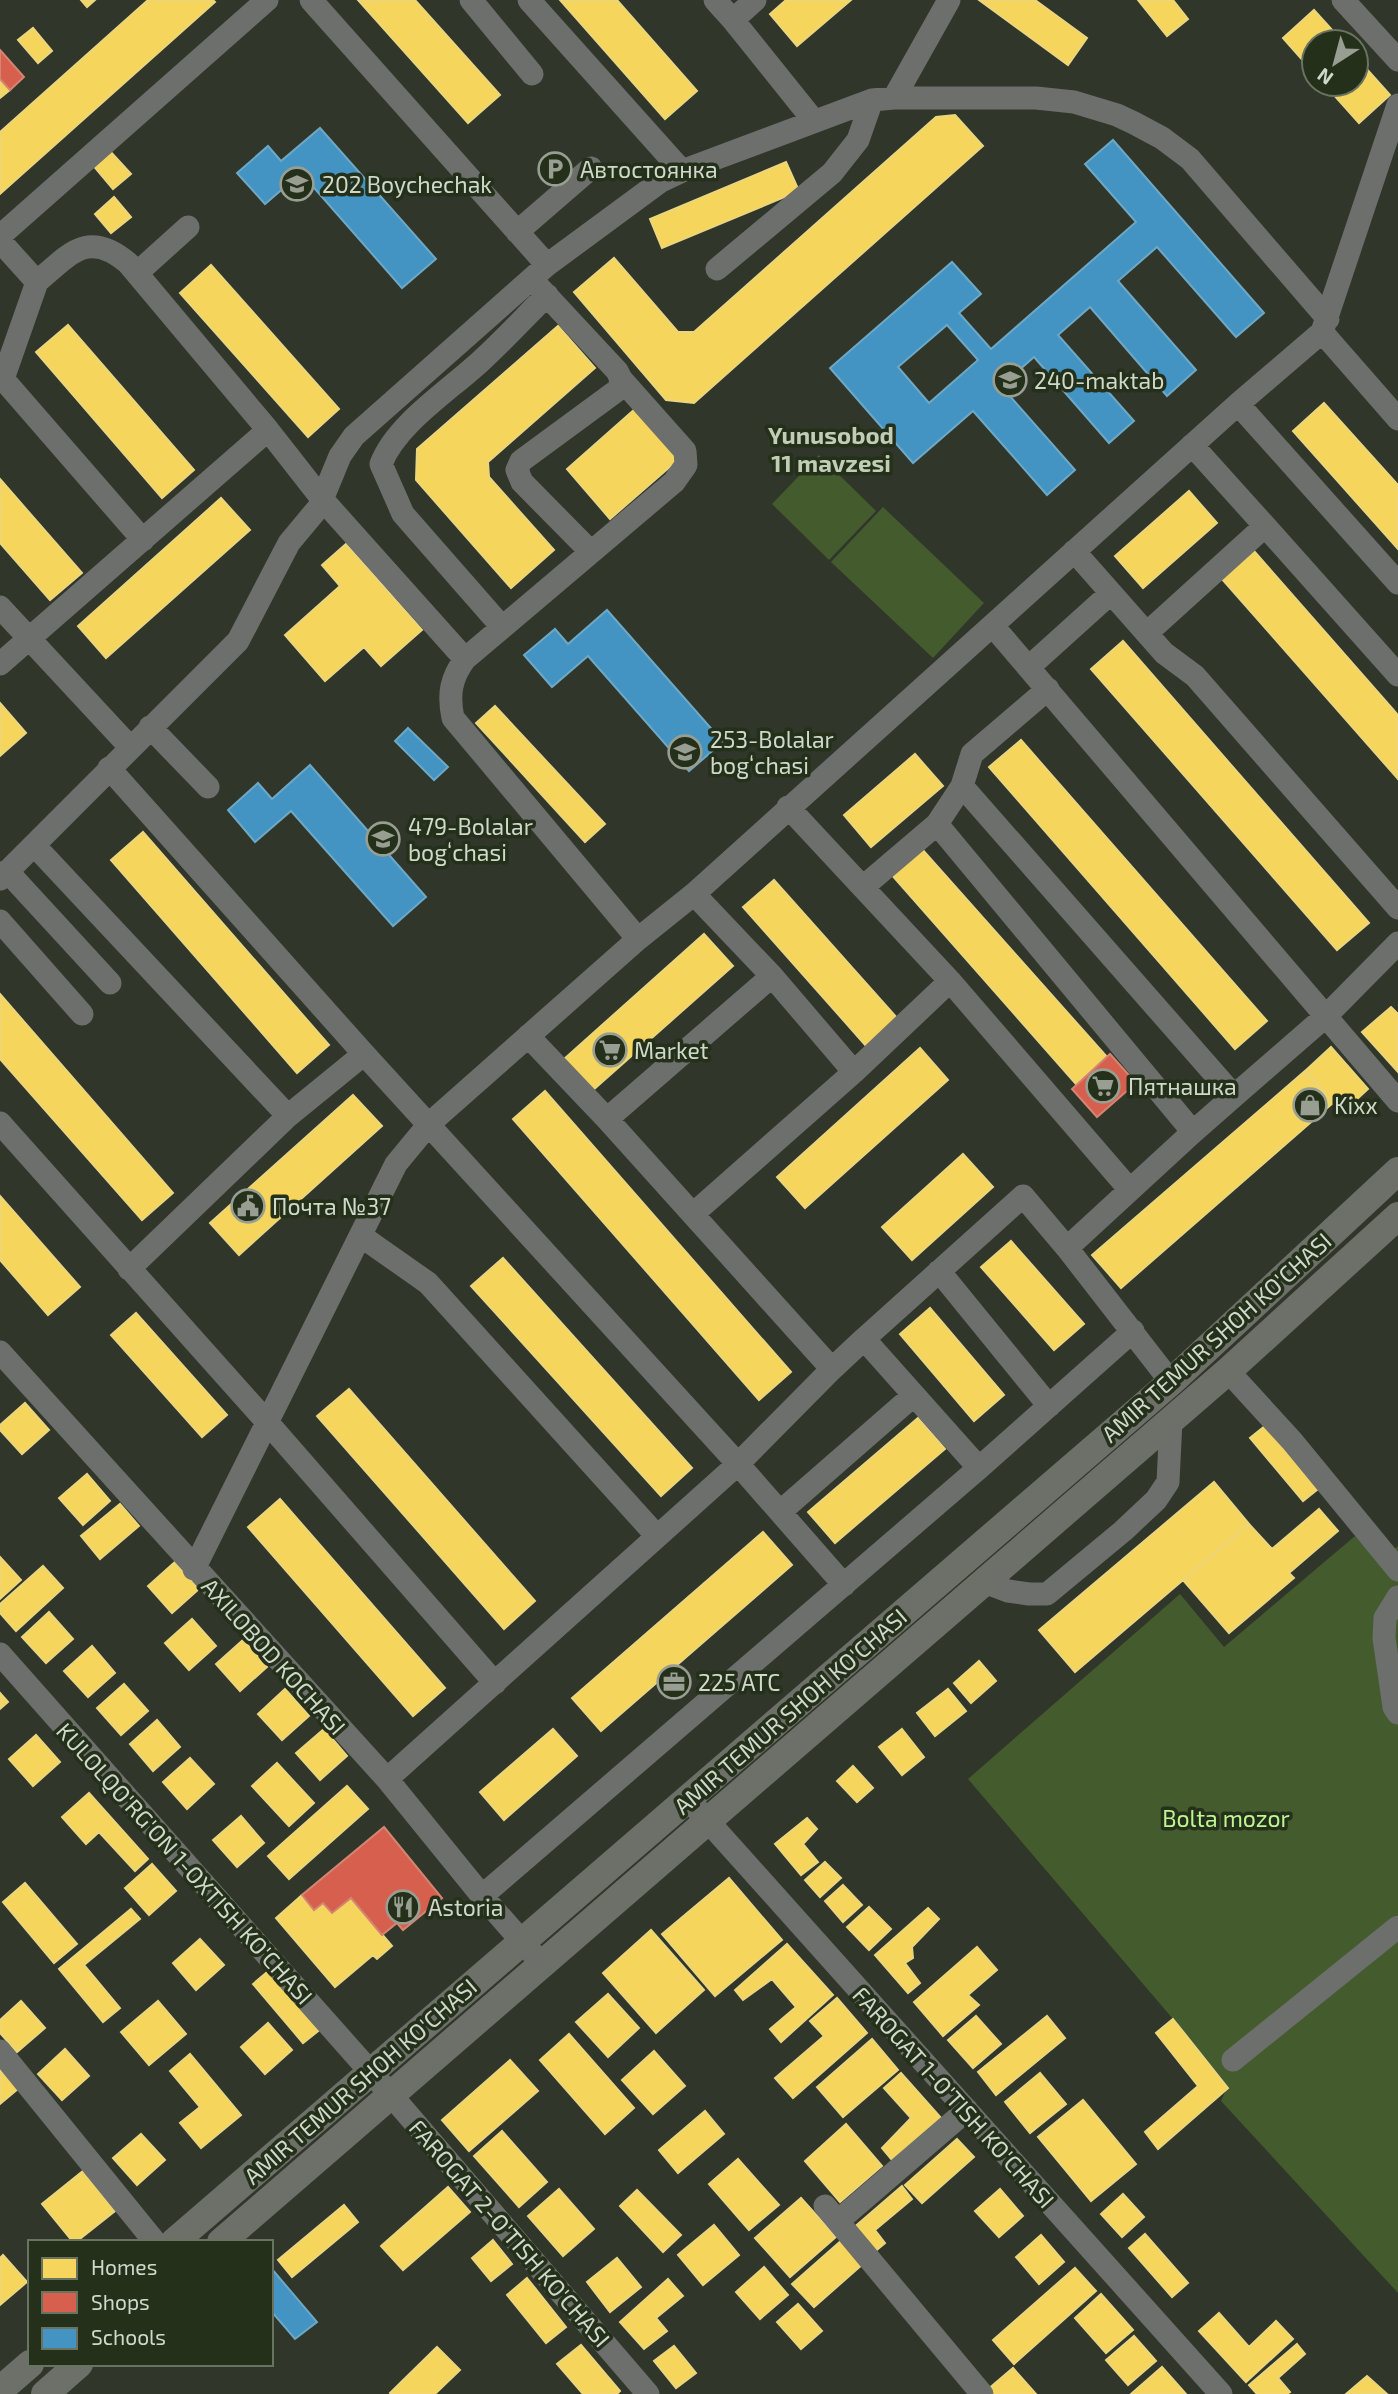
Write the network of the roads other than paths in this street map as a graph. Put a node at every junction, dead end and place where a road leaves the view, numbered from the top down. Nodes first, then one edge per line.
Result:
1 (267, 0) edge
2 (311, 0) edge
3 (471, 0) edge
4 (529, 0) edge
5 (715, 0) edge
6 (755, 0) edge
7 (950, 0) edge
8 (1342, 0) edge
9 (733, 20) junction
10 (1398, 60) edge
11 (532, 74) dead end
12 (883, 99) junction
13 (1398, 106) edge
14 (814, 121) junction
15 (592, 168) dead end
16 (682, 171) junction
17 (188, 227) dead end
18 (517, 232) junction
19 (0, 239) edge
20 (717, 269) dead end
21 (137, 273) junction
22 (542, 280) junction
23 (37, 282) junction
24 (1325, 325) junction
25 (621, 379) junction
26 (1238, 404) junction
27 (1398, 419) edge
28 (268, 429) junction
29 (1192, 445) junction
30 (322, 499) junction
31 (1265, 526) junction
32 (143, 540) junction
33 (1074, 551) junction
34 (591, 552) junction
35 (1398, 583) edge
36 (1111, 593) junction
37 (0, 607) edge
38 (993, 626) junction
39 (502, 627) junction
40 (1147, 633) junction
41 (29, 640) junction
42 (465, 659) junction
43 (0, 664) edge
44 (1029, 667) junction
45 (1398, 675) edge
46 (1048, 689) junction
47 (150, 727) junction
48 (130, 747) junction
49 (109, 768) junction
50 (962, 786) junction
51 (208, 787) dead end
52 (788, 807) junction
53 (937, 824) junction
54 (34, 845) junction
55 (4, 875) edge
56 (863, 887) junction
57 (694, 894) junction
58 (1398, 908) edge
59 (0, 921) edge
60 (638, 939) junction
61 (1398, 943) edge
62 (772, 976) junction
63 (950, 981) junction
64 (110, 983) dead end
65 (82, 1014) dead end
66 (1326, 1016) junction
67 (528, 1036) junction
68 (365, 1054) junction
69 (854, 1072) junction
70 (1234, 1096) junction
71 (1398, 1101) edge
72 (288, 1116) junction
73 (607, 1119) junction
74 (0, 1123) edge
75 (429, 1124) junction
76 (1193, 1132) junction
77 (1398, 1171) edge
78 (1130, 1190) junction
79 (693, 1214) junction
80 (1398, 1216) edge
81 (361, 1236) junction
82 (1068, 1248) junction
83 (130, 1269) junction
84 (939, 1271) junction
85 (1133, 1331) junction
86 (864, 1339) junction
87 (0, 1352) edge
88 (832, 1368) junction
89 (1228, 1371) junction
90 (1171, 1382) junction
91 (914, 1395) junction
92 (1049, 1406) junction
93 (1171, 1420) junction
94 (267, 1422) junction
95 (738, 1464) junction
96 (979, 1468) junction
97 (780, 1512) junction
98 (656, 1535) junction
99 (194, 1569) junction
100 (1398, 1570) edge
101 (984, 1582) junction
102 (844, 1585) junction
103 (1398, 1597) edge
104 (0, 1654) edge
105 (495, 1683) junction
106 (1398, 1713) edge
107 (387, 1779) junction
108 (688, 1799) junction
109 (708, 1822) junction
110 (482, 1896) junction
111 (1398, 1927) edge
112 (522, 1941) junction
113 (542, 1964) junction
114 (0, 2052) edge
115 (1233, 2060) dead end
116 (371, 2072) junction
117 (391, 2095) junction
118 (967, 2110) junction
119 (153, 2240) edge
120 (176, 2240) edge
121 (223, 2240) edge
122 (28, 2366) edge
123 (77, 2366) edge
124 (0, 2390) edge
125 (44, 2394) edge
126 (648, 2394) edge
127 (982, 2394) edge
128 (1221, 2394) edge

1 - 19 street
2 - 18 street
3 - 11 street
4 - 16 street
5 - 9 street
6 - 9 street
7 - 12 street
8 - 10 street
9 - 14 street
12 - 14 street
12 - 20 street
12 - 24 street
13 - 24 street
14 - 16 street
15 - 18 street
16 - 22 street
17 - 21 street
18 - 22 street
19 - 23 street
21 - 23 street
21 - 28 street
22 - 25 street
22 - 30 street
22 - 39 street
23 - 32 street
24 - 26 street
24 - 27 street
25 - 34 street
25 - 34 street
26 - 29 street
26 - 35 street
28 - 30 street
28 - 32 street
29 - 31 street
29 - 33 street
30 - 42 street
30 - 47 street
31 - 40 street
31 - 45 street
32 - 41 street
33 - 36 street
33 - 38 street
34 - 39 street
36 - 40 street
36 - 44 street
37 - 41 street
38 - 44 street
38 - 52 street
39 - 42 street
40 - 58 street
41 - 43 street
41 - 48 street
42 - 60 street
44 - 46 street
46 - 50 street
46 - 66 street
47 - 48 street
47 - 51 street
48 - 49 street
49 - 54 street
49 - 68 street
50 - 53 street
50 - 70 street
52 - 56 street
52 - 57 street
53 - 56 street
53 - 76 street
54 - 55 street
54 - 72 street
55 - 64 street
56 - 63 street
57 - 60 street
57 - 62 street
59 - 65 street
60 - 67 street
61 - 66 street
62 - 69 street
62 - 73 street
63 - 69 street
63 - 78 street
66 - 70 street
66 - 71 street
67 - 73 street
67 - 75 street
68 - 72 street
68 - 75 street
69 - 79 street
70 - 76 street
72 - 83 street
73 - 79 street
74 - 83 street
75 - 81 street
75 - 95 street
76 - 78 street
77 - 90 main road, AMIR TEMUR SHOH KO'CHASI
78 - 82 street
79 - 88 street
80 - 89 main road, AMIR TEMUR SHOH KO'CHASI
81 - 94 street
81 - 98 street
82 - 84 street
82 - 85 street
83 - 94 street
84 - 86 street
84 - 92 street
85 - 90 street
85 - 92 street
86 - 88 street
86 - 91 street
87 - 99 street, AXILOBOD KOCHASI
88 - 95 street
89 - 93 main road, AMIR TEMUR SHOH KO'CHASI
89 - 100 street
90 - 108 main road, AMIR TEMUR SHOH KO'CHASI
91 - 96 street
91 - 97 street
92 - 96 street
93 - 101 main road, AMIR TEMUR SHOH KO'CHASI
93 - 101 street
94 - 99 street
94 - 105 street
95 - 97 street
95 - 98 street
96 - 102 street
97 - 102 street
98 - 105 street
99 - 107 street, AXILOBOD KOCHASI
101 - 109 main road, AMIR TEMUR SHOH KO'CHASI
102 - 110 street
103 - 106 street
104 - 116 street, KULOLQO'RG'ON 1-OXTISH KO'CHASI
105 - 107 street
107 - 110 street, AXILOBOD KOCHASI
108 - 109 street, FAROGAT 1-O'TISH KO'CHASI
108 - 112 main road, AMIR TEMUR SHOH KO'CHASI
109 - 113 main road, AMIR TEMUR SHOH KO'CHASI
109 - 118 street, FAROGAT 1-O'TISH KO'CHASI
110 - 112 street, AXILOBOD KOCHASI
111 - 115 street
112 - 113 street, AXILOBOD KOCHASI
112 - 116 main road, AMIR TEMUR SHOH KO'CHASI
113 - 117 main road, AMIR TEMUR SHOH KO'CHASI
114 - 119 street
116 - 117 street, FAROGAT 2-O'TISH KO'CHASI
116 - 120 main road, AMIR TEMUR SHOH KO'CHASI
117 - 121 main road, AMIR TEMUR SHOH KO'CHASI
117 - 126 street, FAROGAT 2-O'TISH KO'CHASI
118 - 127 street
118 - 128 street, FAROGAT 1-O'TISH KO'CHASI
122 - 124 main road
123 - 125 main road

